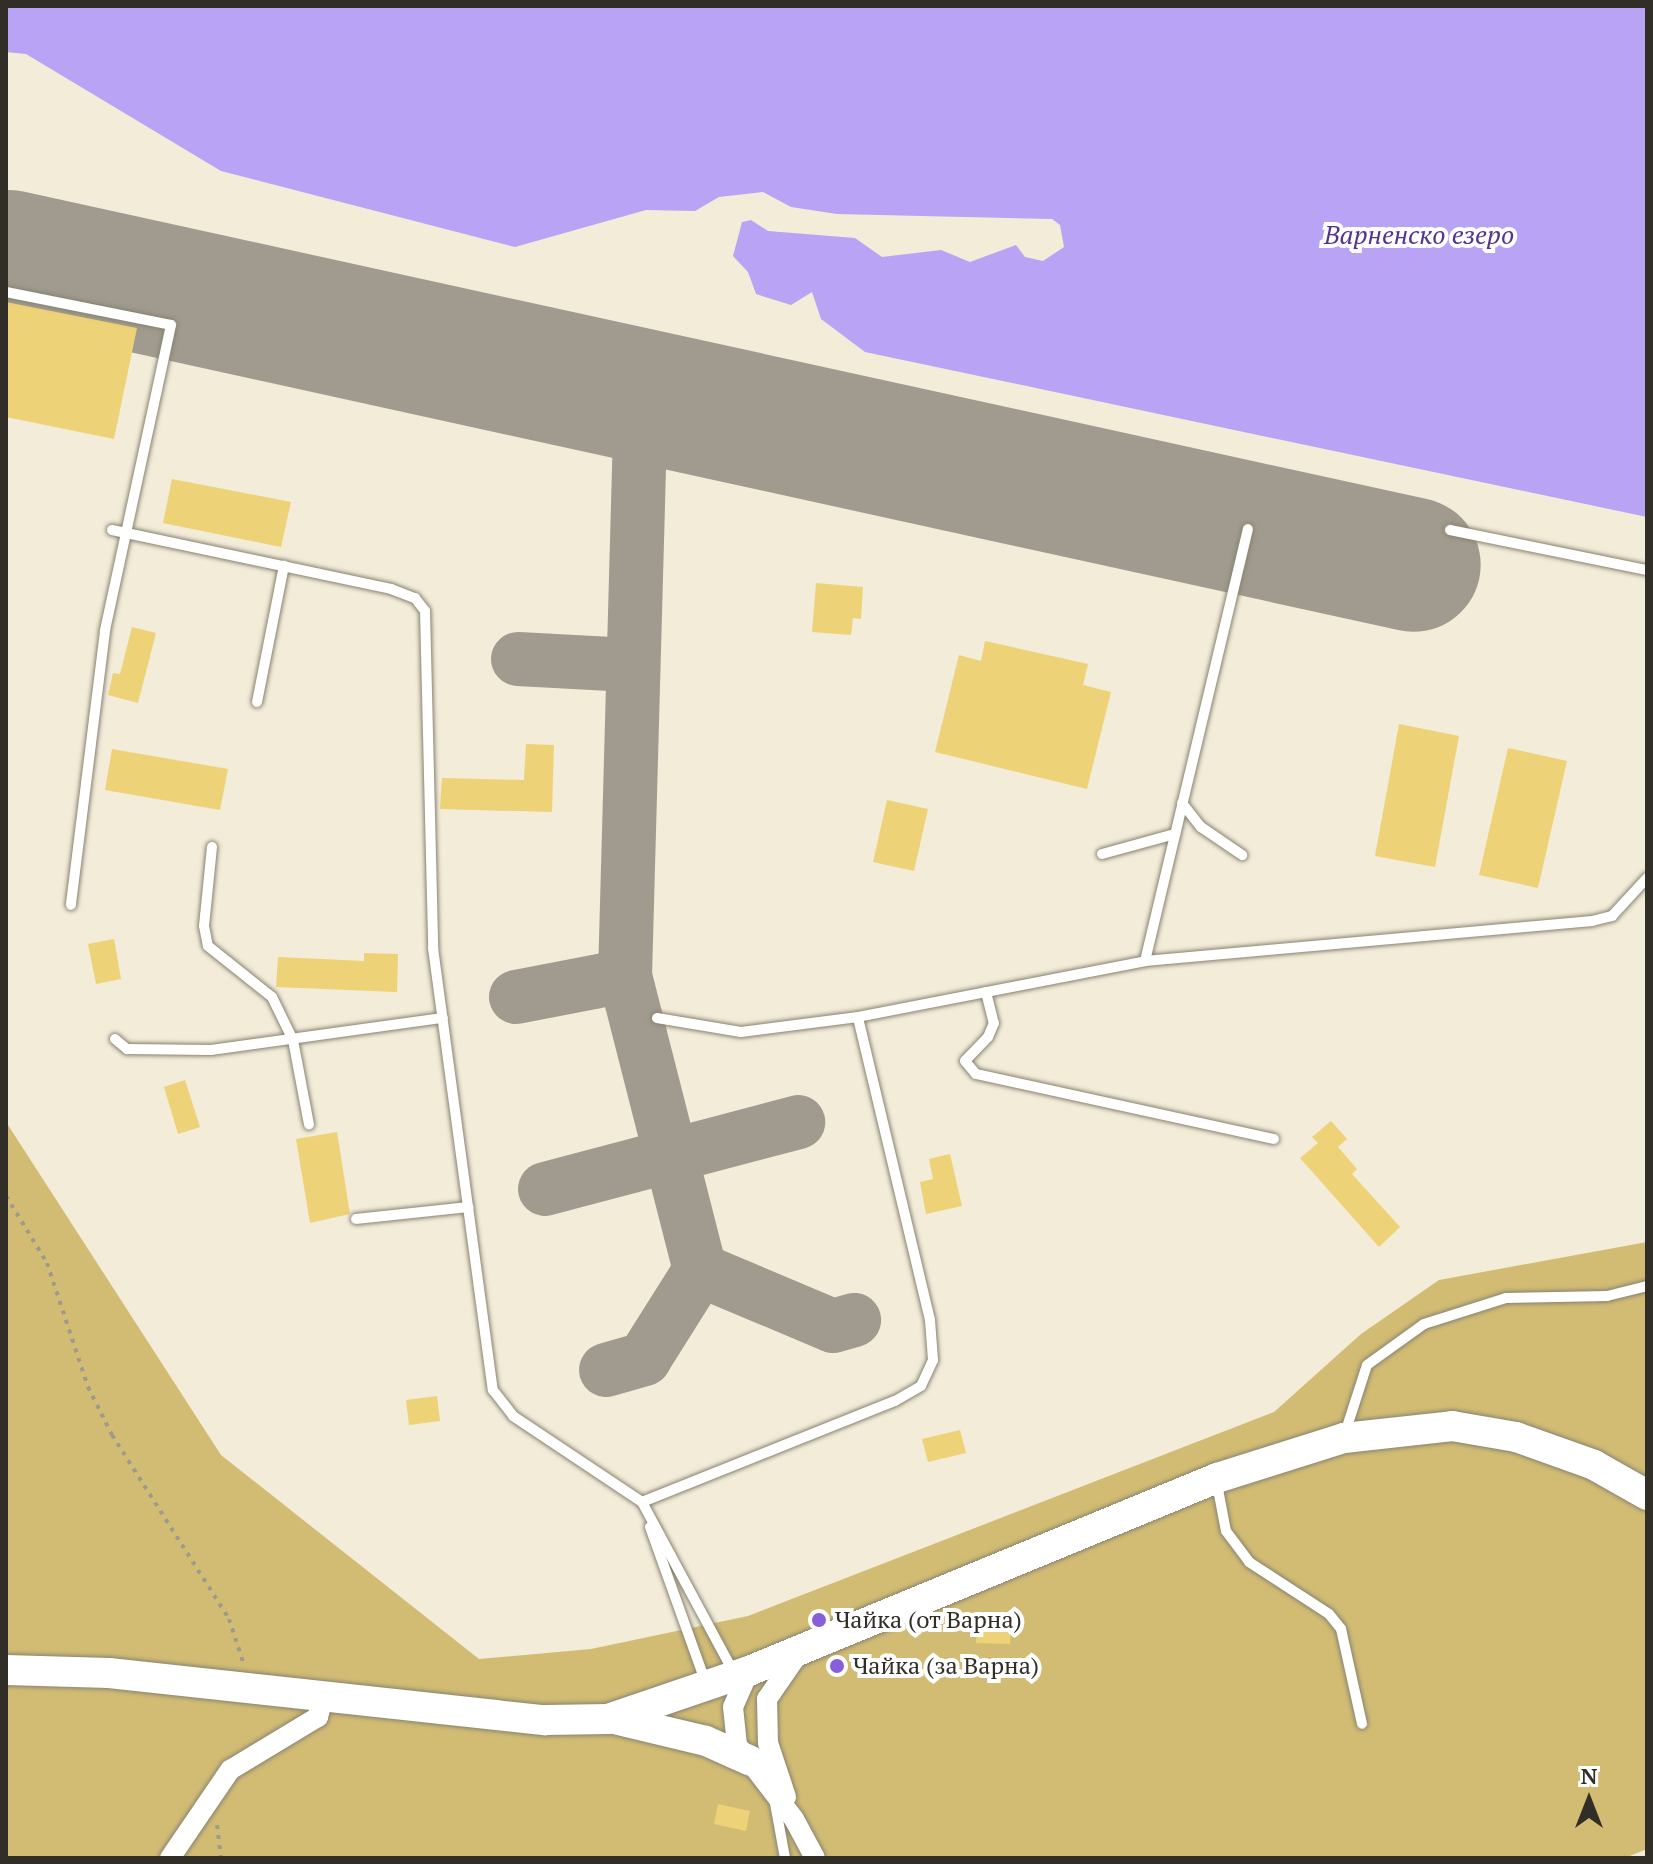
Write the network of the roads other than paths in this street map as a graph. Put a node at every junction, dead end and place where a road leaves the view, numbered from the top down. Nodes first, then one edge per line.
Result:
1 (6, 292) edge
2 (1248, 529) dead end
3 (112, 530) dead end
4 (1450, 530) dead end
5 (128, 533) junction
6 (284, 566) junction
7 (1647, 570) edge
8 (257, 702) dead end
9 (1182, 803) junction
10 (1175, 834) junction
11 (212, 847) dead end
12 (1102, 854) dead end
13 (1242, 855) dead end
14 (1647, 878) edge
15 (71, 905) dead end
16 (1145, 961) junction
17 (986, 992) junction
18 (858, 1017) junction
19 (443, 1018) junction
20 (657, 1018) dead end
21 (115, 1039) dead end
22 (293, 1040) junction
23 (309, 1125) dead end
24 (1274, 1139) dead end
25 (468, 1207) junction
26 (356, 1219) dead end
27 (1647, 1286) edge
28 (1344, 1438) junction
29 (1217, 1478) junction
30 (1647, 1495) edge
31 (642, 1502) junction
32 (801, 1651) junction
33 (6, 1670) edge
34 (732, 1683) junction
35 (323, 1698) junction
36 (608, 1719) junction
37 (765, 1722) junction
38 (1362, 1724) dead end
39 (751, 1761) junction
40 (775, 1792) junction
41 (794, 1819) junction
42 (170, 1858) edge
43 (785, 1858) edge
44 (815, 1858) edge

1 - 5 lane
2 - 9 lane
3 - 5 lane
4 - 7 lane
5 - 6 lane
5 - 15 lane
6 - 8 lane
6 - 19 lane
9 - 10 lane
9 - 13 lane
10 - 12 lane
10 - 16 lane
11 - 22 lane
14 - 16 lane
16 - 17 lane
17 - 18 lane
17 - 24 lane
18 - 20 lane
18 - 31 lane
19 - 22 lane
19 - 25 lane
21 - 22 lane
22 - 23 lane
25 - 26 lane
25 - 31 lane
27 - 28 lane
28 - 29 street
28 - 30 street
29 - 32 street
29 - 38 lane
31 - 34 lane
31 - 34 lane
32 - 34 street
32 - 37 street
33 - 35 street
34 - 36 street
34 - 37 street
34 - 39 street
35 - 36 street
35 - 42 street
36 - 39 street
37 - 41 street
39 - 40 street
40 - 41 street
40 - 43 lane
41 - 44 street

